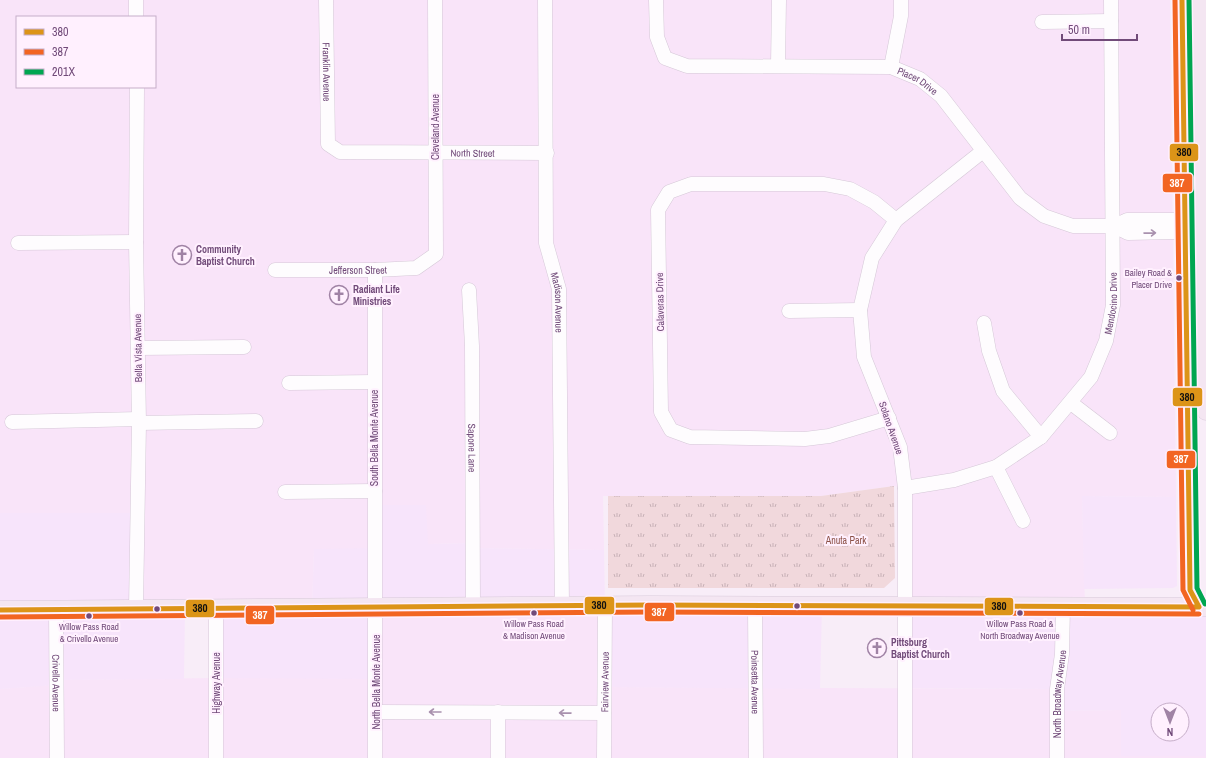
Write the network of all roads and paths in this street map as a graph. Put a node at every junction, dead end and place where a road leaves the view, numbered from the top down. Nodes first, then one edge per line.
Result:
1 (136, 0) edge
2 (326, 0) edge
3 (435, 0) edge
4 (545, 0) edge
5 (656, 0) edge
6 (779, 0) edge
7 (901, 0) edge
8 (1111, 0) edge
9 (1182, 0) edge
10 (1201, 0) edge
11 (136, 16) edge
12 (1111, 21) junction
13 (1042, 22) dead end
14 (778, 65) junction
15 (891, 67) junction
16 (137, 88) edge
17 (328, 144) joint
18 (983, 151) junction
19 (436, 153) junction
20 (547, 153) junction
21 (896, 220) junction
22 (1198, 224) edge
23 (1114, 226) junction
24 (136, 242) junction
25 (18, 243) dead end
26 (436, 254) joint
27 (275, 270) dead end
28 (375, 270) junction
29 (469, 290) dead end
30 (860, 310) junction
31 (789, 311) dead end
32 (984, 323) dead end
33 (244, 347) dead end
34 (138, 348) junction
35 (374, 382) junction
36 (289, 383) dead end
37 (1071, 403) junction
38 (1206, 411) edge
39 (889, 418) junction
40 (139, 421) junction
41 (256, 421) dead end
42 (12, 422) dead end
43 (1110, 433) dead end
44 (1041, 437) junction
45 (996, 467) junction
46 (905, 488) junction
47 (375, 491) junction
48 (285, 492) dead end
49 (1023, 520) dead end
50 (1204, 603) edge
51 (376, 606) junction
52 (473, 606) junction
53 (562, 606) junction
54 (605, 606) junction
55 (756, 606) junction
56 (904, 606) junction
57 (1063, 606) junction
58 (56, 608) junction
59 (136, 608) junction
60 (216, 608) junction
61 (0, 610) edge
62 (376, 712) junction
63 (498, 712) junction
64 (604, 713) junction
65 (57, 758) edge
66 (216, 758) edge
67 (375, 758) edge
68 (498, 758) edge
69 (604, 758) edge
70 (756, 758) edge
71 (905, 758) edge
72 (1057, 758) edge

1 - 11 street
2 - 17 street, Franklin Avenue
3 - 19 street, Cleveland Avenue
4 - 20 street, Madison Avenue
5 - 14 street, Placer Drive
6 - 14 street
7 - 15 street
8 - 12 street, Mendocino Drive
9 - 22 main road
10 - 22 main road
12 - 13 street
12 - 23 street, Mendocino Drive
14 - 15 street, Placer Drive
15 - 18 street, Placer Drive
16 - 24 street, Bella Vista Avenue
17 - 19 street, North Street
18 - 21 street, Solano Avenue
18 - 23 street, Placer Drive
19 - 20 street, North Street
19 - 26 street, Cleveland Avenue
20 - 53 street, Madison Avenue
21 - 30 street, Solano Avenue
21 - 39 street, Calaveras Drive
22 - 23 street, Placer Drive
22 - 38 main road
22 - 50 main road
23 - 37 street, Mendocino Drive
24 - 25 street
24 - 34 street, Bella Vista Avenue
26 - 28 street, Jefferson Street
27 - 28 street, Jefferson Street
28 - 35 street, South Bella Monte Avenue
29 - 52 street, Sapone Lane
30 - 31 street
30 - 39 street, Solano Avenue
32 - 44 street
33 - 34 street
34 - 40 street, Bella Vista Avenue
35 - 36 street
35 - 47 street, South Bella Monte Avenue
37 - 43 street
37 - 44 street, Mendocino Drive
39 - 46 street, Solano Avenue
40 - 41 street
40 - 42 street
40 - 59 street, Bella Vista Avenue
44 - 45 street, Mendocino Drive
45 - 46 street, Mendocino Drive
45 - 49 street
46 - 56 street, Solano Avenue
47 - 48 street
47 - 51 street, South Bella Monte Avenue
50 - 57 main road
51 - 52 main road
51 - 60 main road
51 - 62 street, North Bella Monte Avenue
52 - 53 main road
53 - 54 main road
54 - 55 main road
54 - 64 street, Fairview Avenue
55 - 56 main road
55 - 70 street, Poinsetta Avenue
56 - 57 main road
56 - 71 street, Solano Avenue
57 - 72 street, North Broadway Avenue
58 - 59 main road
58 - 61 main road
58 - 65 street, Crivello Avenue
59 - 60 main road
60 - 66 street, Highway Avenue
63 -> 62 street
62 - 67 street, North Bella Monte Avenue
64 -> 63 street
63 - 68 street
64 - 69 street, Fairview Avenue

